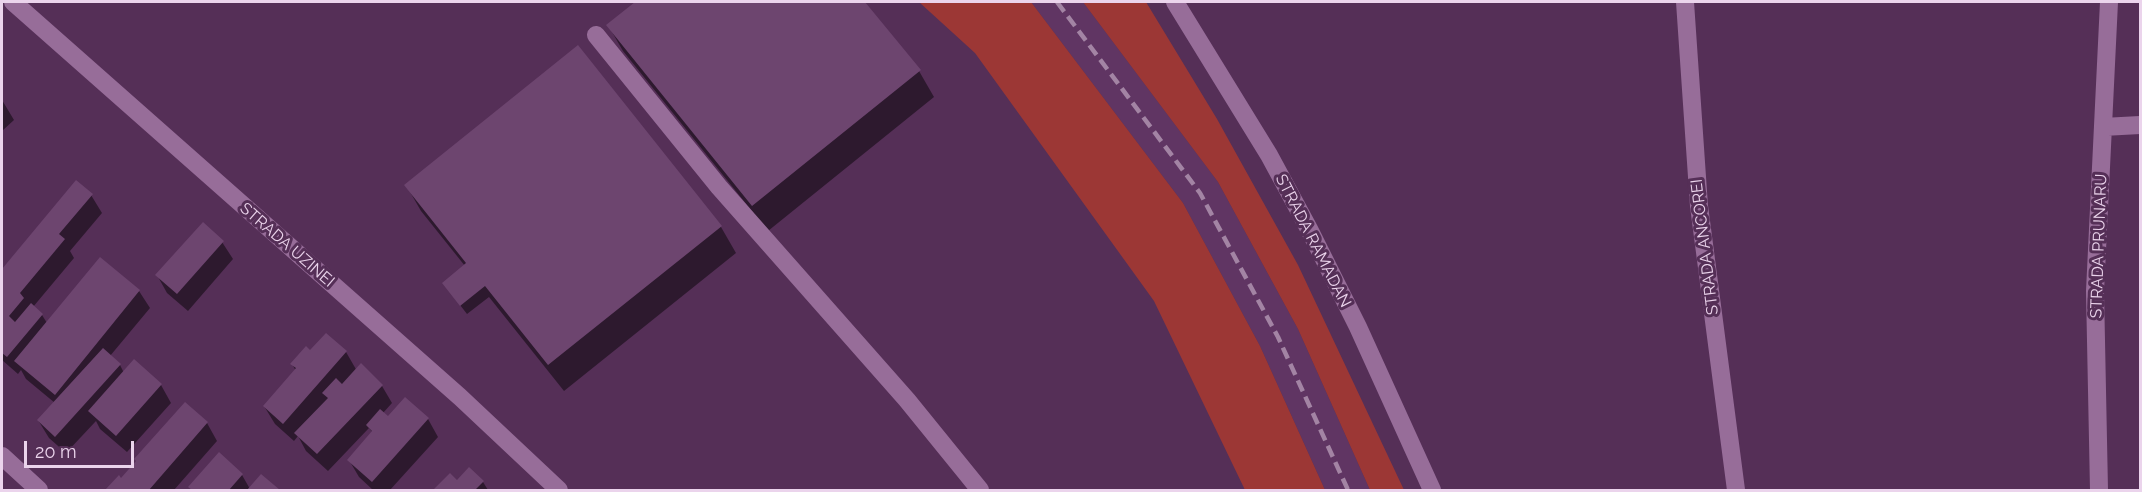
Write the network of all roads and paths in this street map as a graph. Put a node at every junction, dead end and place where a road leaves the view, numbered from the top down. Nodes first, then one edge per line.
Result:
1 (13, 2) edge
2 (1175, 2) edge
3 (1685, 2) edge
4 (2109, 2) edge
5 (596, 35) dead end
6 (2140, 125) edge
7 (2103, 127) junction
8 (2, 456) edge
9 (39, 490) edge
10 (559, 490) edge
11 (980, 490) edge
12 (1432, 490) edge
13 (1736, 490) edge
14 (2099, 490) edge

1 - 10 street, STRADA UZINEI
2 - 12 street, STRADA RAMADAN
3 - 13 street, STRADA ANCOREI
4 - 7 street, STRADA PRUNARU
5 - 11 street
6 - 7 street
7 - 14 street, STRADA PRUNARU
8 - 9 street

